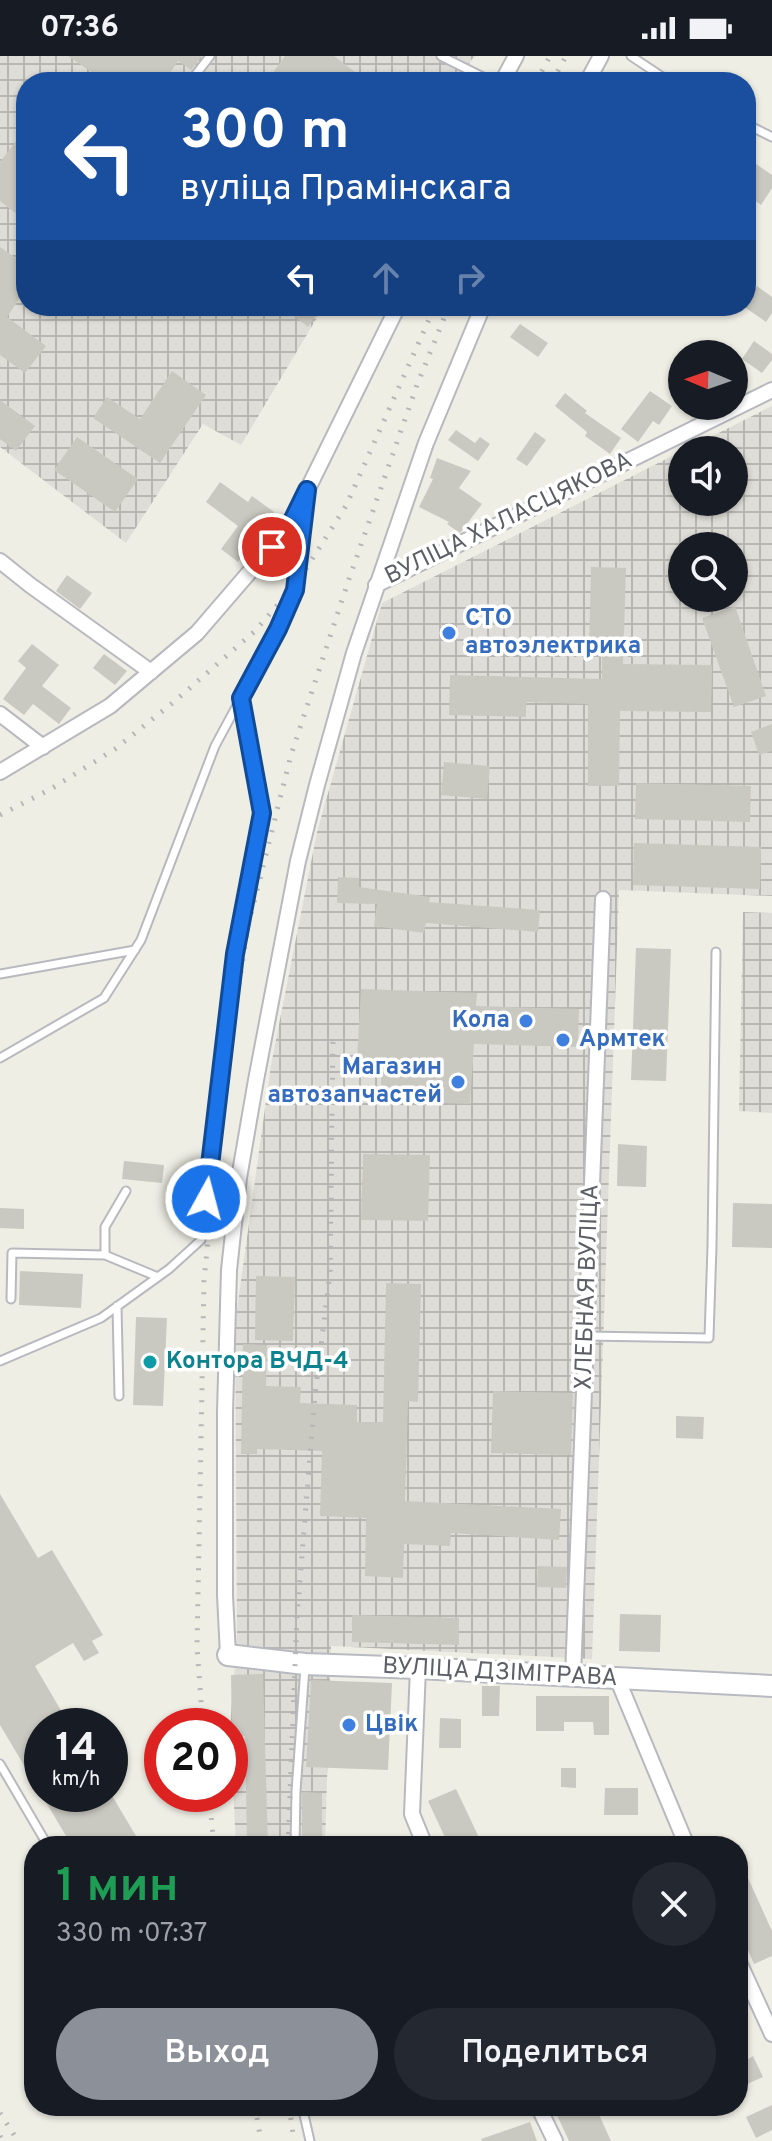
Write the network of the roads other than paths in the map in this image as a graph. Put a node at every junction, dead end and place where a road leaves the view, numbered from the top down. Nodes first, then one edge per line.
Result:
1 (210, 56) edge
2 (441, 56) edge
3 (631, 56) edge
4 (198, 72) edge
5 (473, 72) edge
6 (655, 72) edge
7 (393, 316) edge
8 (479, 316) edge
9 (772, 390) edge
10 (307, 490) junction
11 (0, 561) edge
12 (376, 585) junction
13 (151, 672) junction
14 (241, 698) junction
15 (0, 714) edge
16 (43, 747) junction
17 (0, 772) edge
18 (603, 899) dead end
19 (135, 950) junction
20 (716, 952) dead end
21 (0, 974) edge
22 (0, 1058) edge
23 (126, 1191) dead end
24 (105, 1255) junction
25 (158, 1277) junction
26 (11, 1299) dead end
27 (117, 1306) junction
28 (586, 1336) junction
29 (0, 1361) edge
30 (119, 1396) dead end
31 (228, 1655) joint
32 (305, 1664) junction
33 (418, 1668) junction
34 (573, 1676) junction
35 (617, 1678) junction
36 (772, 1686) edge
37 (0, 1764) edge
38 (42, 1836) edge
39 (295, 1836) edge
40 (421, 1836) edge
41 (683, 1836) edge
42 (748, 1982) edge
43 (772, 2034) edge
44 (304, 2116) edge
45 (543, 2116) edge
46 (310, 2141) edge
47 (555, 2141) edge

1 - 4 lane
2 - 5 lane
3 - 6 lane
7 - 10 street
8 - 12 street
9 - 12 street, ВУЛІЦА ХАЛАСЦЯКОВА
10 - 13 street
10 - 14 lane
11 - 13 street
12 - 31 street
13 - 16 street
14 - 19 lane
14 - 25 lane
15 - 16 street
16 - 17 street
18 - 28 street, ХЛЕБНАЯ ВУЛІЦА
19 - 21 lane
19 - 22 lane
20 - 28 lane
23 - 24 lane
24 - 25 lane
24 - 26 lane
25 - 27 lane
27 - 29 lane
27 - 30 lane
28 - 34 street, ХЛЕБНАЯ ВУЛІЦА
31 - 32 street, ВУЛІЦА ДЗІМІТРАВА
32 - 33 street, ВУЛІЦА ДЗІМІТРАВА
32 - 39 lane
33 - 34 street, ВУЛІЦА ДЗІМІТРАВА
33 - 40 street
34 - 35 street, ВУЛІЦА ДЗІМІТРАВА
35 - 36 street, ВУЛІЦА ДЗІМІТРАВА
35 - 41 street
37 - 38 lane
42 - 43 street
44 - 46 lane
45 - 47 street

